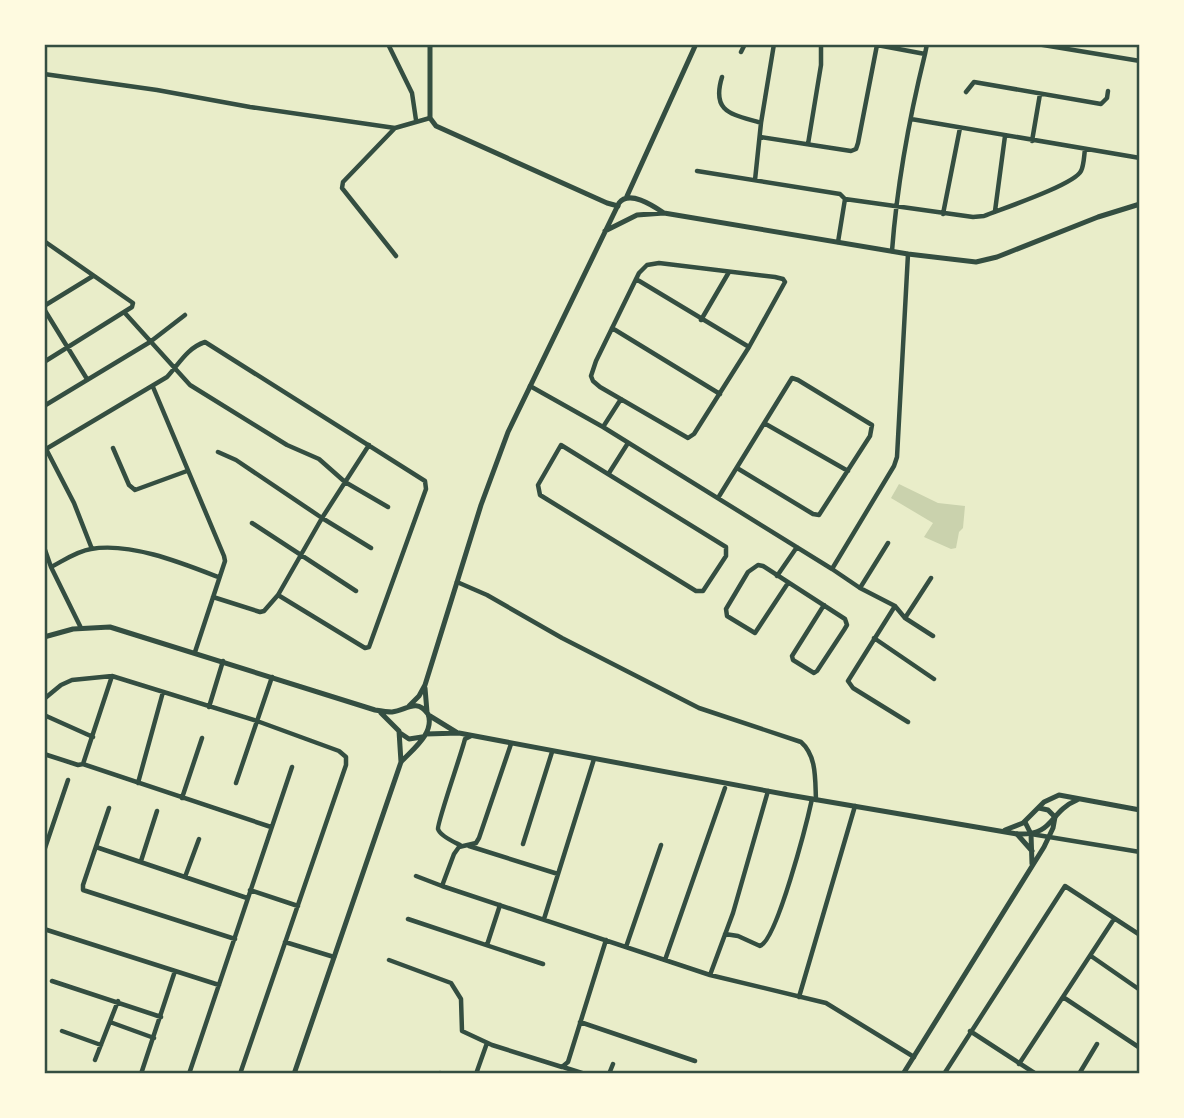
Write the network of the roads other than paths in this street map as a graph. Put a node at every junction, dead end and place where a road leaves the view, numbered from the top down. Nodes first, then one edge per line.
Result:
1 (388, 44) edge
2 (430, 44) edge
3 (696, 44) edge
4 (745, 44) edge
5 (774, 44) edge
6 (821, 44) edge
7 (877, 44) edge
8 (928, 44) edge
9 (1037, 44) edge
10 (1045, 44) edge
11 (741, 52) dead end
12 (925, 54) junction
13 (1140, 61) edge
14 (44, 74) edge
15 (722, 77) dead end
16 (1108, 90) dead end
17 (966, 92) dead end
18 (1040, 94) junction
19 (430, 118) junction
20 (911, 119) junction
21 (416, 120) junction
22 (761, 123) junction
23 (395, 128) junction
24 (960, 128) junction
25 (1006, 136) junction
26 (761, 137) junction
27 (1032, 141) junction
28 (808, 144) junction
29 (1085, 149) junction
30 (1140, 159) edge
31 (697, 171) dead end
32 (755, 180) junction
33 (627, 196) junction
34 (845, 199) junction
35 (638, 201) junction
36 (1140, 204) edge
37 (618, 206) junction
38 (895, 206) junction
39 (995, 211) junction
40 (664, 213) junction
41 (943, 214) junction
42 (637, 215) junction
43 (629, 218) junction
44 (605, 231) junction
45 (44, 241) edge
46 (838, 242) junction
47 (51, 246) junction
48 (44, 251) edge
49 (892, 251) junction
50 (908, 254) junction
51 (396, 256) dead end
52 (729, 272) junction
53 (93, 276) junction
54 (636, 279) junction
55 (44, 308) edge
56 (124, 312) junction
57 (185, 315) dead end
58 (701, 320) junction
59 (612, 328) junction
60 (150, 342) junction
61 (749, 347) junction
62 (68, 348) junction
63 (44, 362) edge
64 (174, 367) junction
65 (87, 379) junction
66 (530, 386) junction
67 (153, 387) junction
68 (720, 394) junction
69 (621, 399) junction
70 (44, 406) edge
71 (764, 423) junction
72 (603, 427) junction
73 (628, 443) junction
74 (369, 445) junction
75 (45, 447) edge
76 (113, 448) dead end
77 (218, 452) dead end
78 (737, 468) junction
79 (187, 471) junction
80 (848, 471) junction
81 (609, 473) junction
82 (345, 482) junction
83 (718, 498) junction
84 (388, 507) dead end
85 (322, 518) junction
86 (252, 523) dead end
87 (888, 543) dead end
88 (44, 547) edge
89 (797, 547) junction
90 (372, 548) dead end
91 (92, 549) junction
92 (300, 555) junction
93 (51, 567) junction
94 (832, 569) junction
95 (777, 576) junction
96 (218, 578) junction
97 (931, 578) dead end
98 (457, 582) junction
99 (789, 583) junction
100 (860, 588) junction
101 (356, 591) dead end
102 (278, 595) junction
103 (214, 597) junction
104 (824, 605) junction
105 (895, 606) junction
106 (905, 618) junction
107 (81, 628) junction
108 (933, 636) dead end
109 (44, 637) edge
110 (874, 638) junction
111 (195, 652) junction
112 (223, 661) junction
113 (112, 676) junction
114 (272, 677) junction
115 (934, 679) dead end
116 (425, 685) junction
117 (163, 692) junction
118 (44, 699) edge
119 (209, 707) junction
120 (406, 707) junction
121 (375, 710) junction
122 (428, 714) junction
123 (44, 715) edge
124 (257, 721) junction
125 (908, 722) dead end
126 (398, 729) junction
127 (459, 733) junction
128 (424, 735) junction
129 (471, 736) junction
130 (93, 737) junction
131 (202, 738) dead end
132 (511, 744) junction
133 (552, 752) junction
134 (44, 754) edge
135 (594, 759) junction
136 (401, 762) junction
137 (83, 764) junction
138 (292, 766) dead end
139 (68, 780) dead end
140 (138, 783) junction
141 (236, 783) dead end
142 (724, 788) dead end
143 (768, 791) junction
144 (182, 798) junction
145 (814, 799) junction
146 (1077, 800) junction
147 (855, 806) junction
148 (109, 808) dead end
149 (1039, 808) junction
150 (1140, 810) edge
151 (157, 811) dead end
152 (1055, 817) junction
153 (1025, 822) junction
154 (271, 827) junction
155 (1002, 831) junction
156 (1017, 834) junction
157 (1031, 834) junction
158 (1047, 838) junction
159 (200, 839) dead end
160 (523, 844) dead end
161 (460, 845) junction
162 (467, 845) junction
163 (661, 845) dead end
164 (96, 847) junction
165 (44, 851) edge
166 (1032, 851) junction
167 (1140, 852) edge
168 (141, 861) junction
169 (1031, 867) junction
170 (558, 874) junction
171 (416, 876) dead end
172 (186, 877) junction
173 (442, 886) junction
174 (250, 890) junction
175 (248, 898) junction
176 (500, 905) junction
177 (298, 906) junction
178 (408, 919) dead end
179 (544, 919) junction
180 (1114, 919) junction
181 (44, 929) edge
182 (725, 934) junction
183 (1140, 936) edge
184 (235, 939) junction
185 (606, 940) junction
186 (285, 942) junction
187 (487, 946) junction
188 (626, 947) junction
189 (1091, 956) junction
190 (334, 957) junction
191 (389, 960) dead end
192 (665, 960) junction
193 (543, 964) dead end
194 (175, 971) junction
195 (710, 975) junction
196 (52, 981) dead end
197 (219, 985) junction
198 (1140, 990) edge
199 (799, 997) junction
200 (1063, 997) junction
201 (118, 1001) junction
202 (161, 1017) junction
203 (110, 1022) junction
204 (580, 1022) junction
205 (62, 1031) dead end
206 (970, 1031) junction
207 (154, 1038) junction
208 (487, 1043) junction
209 (1097, 1044) dead end
210 (101, 1045) junction
211 (1140, 1048) edge
212 (914, 1057) junction
213 (95, 1060) dead end
214 (695, 1061) dead end
215 (613, 1064) dead end
216 (1019, 1064) junction
217 (562, 1067) junction
218 (141, 1074) edge
219 (189, 1074) edge
220 (240, 1074) edge
221 (294, 1074) edge
222 (476, 1074) edge
223 (585, 1074) edge
224 (609, 1074) edge
225 (903, 1074) edge
226 (944, 1074) edge
227 (1036, 1074) edge
228 (1079, 1074) edge

1 - 21 street
2 - 19 main road
3 - 33 main road
4 - 11 street
5 - 22 street
6 - 28 street
7 - 12 street
7 - 28 street
8 - 12 street
9 - 10 street
10 - 13 street
12 - 20 street
14 - 23 street
15 - 22 street
16 - 18 street
17 - 18 street
18 - 27 street
19 - 21 street
19 - 37 main road
20 - 24 street
20 - 38 street
21 - 23 street
22 - 26 street
23 - 51 street
24 - 25 street
24 - 41 street
25 - 27 street
25 - 39 street
26 - 28 street
26 - 32 street
27 - 29 street
29 - 30 street
29 - 39 street
31 - 32 street
32 - 34 street
33 - 35 main road
33 - 37 main road
34 - 38 street
34 - 46 street
35 - 40 main road
35 - 42 main road
36 - 50 main road
37 - 43 main road
37 - 44 main road
38 - 41 street
38 - 49 street
39 - 41 street
40 - 42 main road
40 - 46 main road
42 - 43 main road
43 - 44 main road
44 - 66 main road
45 - 47 street
46 - 49 main road
47 - 48 street
47 - 53 street
49 - 50 main road
50 - 94 street
52 - 54 street
52 - 58 street
52 - 61 street
53 - 55 street
53 - 56 street
54 - 58 street
54 - 59 street
55 - 62 street
56 - 60 street
56 - 62 street
57 - 60 street
58 - 61 street
59 - 68 street
59 - 69 street
60 - 64 street
60 - 65 street
61 - 68 street
62 - 63 street
62 - 65 street
64 - 67 street
64 - 74 street
64 - 82 street
65 - 70 street
66 - 72 street
66 - 98 main road
67 - 75 street
67 - 79 street
68 - 69 street
69 - 72 street
71 - 78 street
71 - 80 street
71 - 80 street
72 - 73 street
73 - 81 street
73 - 83 street
74 - 82 street
74 - 102 street
75 - 91 street
76 - 79 street
77 - 85 street
78 - 80 street
78 - 83 street
79 - 96 street
81 - 81 street
82 - 84 street
82 - 85 street
83 - 89 street
85 - 90 street
85 - 92 street
86 - 92 street
87 - 100 street
88 - 93 street
89 - 94 street
89 - 95 street
91 - 93 street
91 - 96 street
92 - 101 street
92 - 102 street
93 - 107 street
94 - 100 street
95 - 99 street
95 - 99 street
96 - 103 street
97 - 106 street
98 - 116 main road
98 - 145 street
99 - 104 street
100 - 105 street
102 - 103 street
103 - 111 street
104 - 104 street
105 - 106 street
105 - 110 street
106 - 108 street
107 - 109 main road
107 - 111 main road
110 - 115 street
110 - 125 street
111 - 112 main road
112 - 114 main road
112 - 119 street
113 - 117 street
113 - 118 street
113 - 130 street
114 - 121 main road
114 - 124 street
116 - 120 main road
116 - 122 main road
117 - 119 street
117 - 140 street
119 - 124 street
120 - 121 main road
120 - 122 main road
120 - 126 main road
121 - 126 main road
122 - 127 main road
122 - 128 main road
123 - 130 street
124 - 141 street
124 - 177 street
126 - 128 main road
126 - 136 main road
127 - 128 main road
127 - 129 main road
128 - 136 main road
129 - 132 main road
129 - 161 street
130 - 137 street
131 - 144 street
132 - 133 main road
132 - 162 street
133 - 135 main road
133 - 160 street
134 - 137 street
135 - 143 main road
135 - 170 street
136 - 190 main road
137 - 140 street
138 - 154 street
139 - 165 street
140 - 144 street
142 - 192 street
143 - 145 main road
143 - 182 street
144 - 154 street
145 - 147 main road
145 - 182 street
146 - 149 main road
146 - 150 main road
146 - 152 main road
147 - 155 main road
147 - 199 street
148 - 164 street
149 - 152 main road
149 - 153 main road
151 - 168 street
152 - 157 main road
152 - 158 main road
153 - 155 main road
153 - 157 main road
154 - 174 street
155 - 156 main road
156 - 157 main road
156 - 166 main road
157 - 158 street
157 - 166 main road
158 - 167 street
158 - 169 main road
159 - 172 street
161 - 162 street
161 - 173 street
162 - 170 street
163 - 188 street
164 - 168 street
164 - 184 street
166 - 169 main road
168 - 172 street
169 - 212 main road
170 - 179 street
171 - 173 street
172 - 175 street
173 - 176 street
174 - 175 street
174 - 177 street
175 - 184 street
176 - 179 street
176 - 187 street
177 - 186 street
178 - 187 street
179 - 185 street
180 - 183 street
180 - 189 street
180 - 206 street
181 - 194 street
182 - 195 street
184 - 197 street
185 - 188 street
185 - 204 street
186 - 190 street
186 - 220 street
187 - 193 street
188 - 192 street
189 - 198 street
189 - 200 street
190 - 221 main road
191 - 208 street
192 - 195 street
194 - 197 street
194 - 202 street
195 - 199 street
196 - 201 street
197 - 219 street
199 - 212 street
200 - 211 street
200 - 216 street
201 - 202 street
201 - 203 street
202 - 207 street
203 - 207 street
203 - 210 street
204 - 214 street
204 - 217 street
205 - 210 street
206 - 216 street
206 - 226 street
207 - 218 street
208 - 217 street
208 - 222 street
209 - 228 street
210 - 213 street
212 - 225 main road
215 - 224 street
216 - 227 street
217 - 223 street

